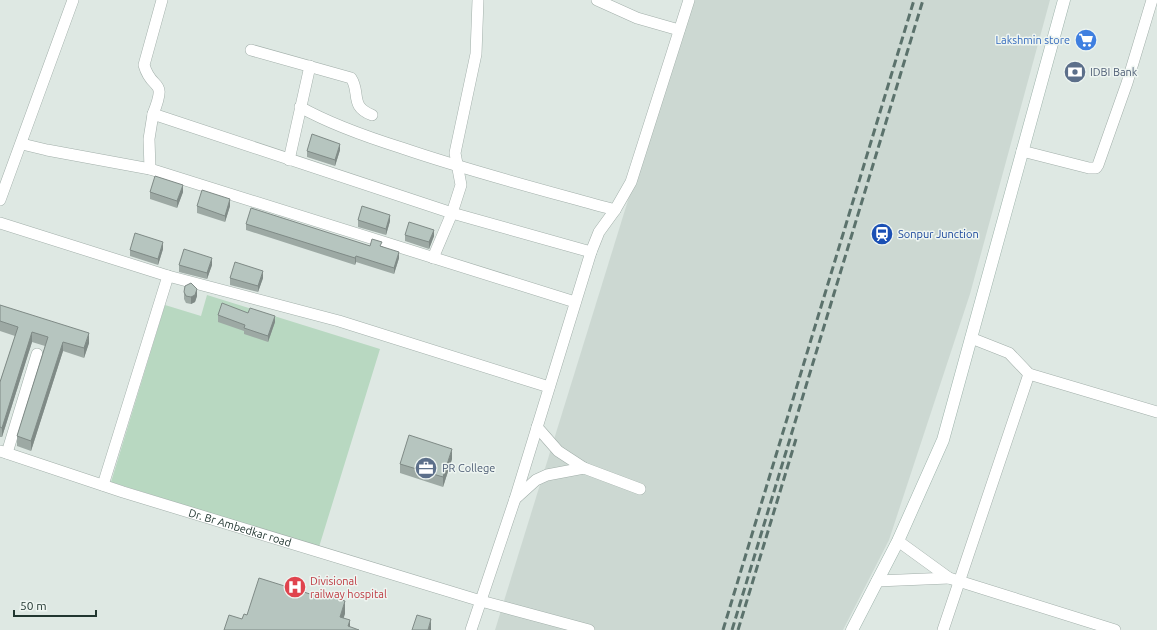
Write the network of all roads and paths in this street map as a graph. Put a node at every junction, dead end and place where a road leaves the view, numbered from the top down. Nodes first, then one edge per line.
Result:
1 (73, 0) edge
2 (162, 0) edge
3 (478, 0) edge
4 (597, 0) edge
5 (689, 0) edge
6 (1064, 0) edge
7 (1152, 0) edge
8 (679, 30) junction
9 (251, 50) dead end
10 (310, 66) junction
11 (300, 108) junction
12 (153, 114) junction
13 (372, 115) dead end
14 (22, 144) junction
15 (1022, 151) junction
16 (289, 160) junction
17 (457, 167) junction
18 (150, 169) junction
19 (0, 200) edge
20 (615, 210) junction
21 (452, 213) junction
22 (1, 227) edge
23 (591, 252) junction
24 (433, 258) junction
25 (168, 276) junction
26 (575, 302) junction
27 (971, 338) junction
28 (37, 354) dead end
29 (1029, 374) junction
30 (549, 387) junction
31 (1157, 412) edge
32 (537, 427) junction
33 (3, 452) edge
34 (584, 468) junction
35 (103, 485) junction
36 (640, 489) dead end
37 (515, 499) junction
38 (898, 541) junction
39 (954, 580) junction
40 (877, 582) junction
41 (481, 601) junction
42 (472, 630) edge
43 (589, 630) edge
44 (852, 630) edge
45 (943, 630) edge
46 (1115, 630) edge

1 - 14 street
2 - 12 street
3 - 17 street
4 - 8 street
5 - 8 street
6 - 15 main road
7 - 15 street
8 - 20 street
9 - 10 street
10 - 11 street
10 - 13 street
11 - 16 street
11 - 17 street
12 - 16 street
12 - 18 street
14 - 18 street
14 - 19 street
15 - 27 main road
16 - 21 street
17 - 20 street
17 - 21 street
18 - 24 street
20 - 23 street
21 - 23 street
21 - 24 street
22 - 25 street
23 - 26 street
24 - 26 street
25 - 30 street
25 - 35 street
26 - 30 street
27 - 29 street
27 - 38 main road
28 - 33 street
29 - 31 street
29 - 39 street
30 - 32 street
32 - 34 street
32 - 37 street
33 - 35 street, Dr. Br Ambedkar road
34 - 36 street
34 - 37 street
35 - 41 street, Dr. Br Ambedkar road
37 - 41 street
38 - 39 street
38 - 40 main road
39 - 40 street
39 - 45 street
39 - 46 street
40 - 44 main road
41 - 42 street
41 - 43 street, Dr. Br Ambedkar road

